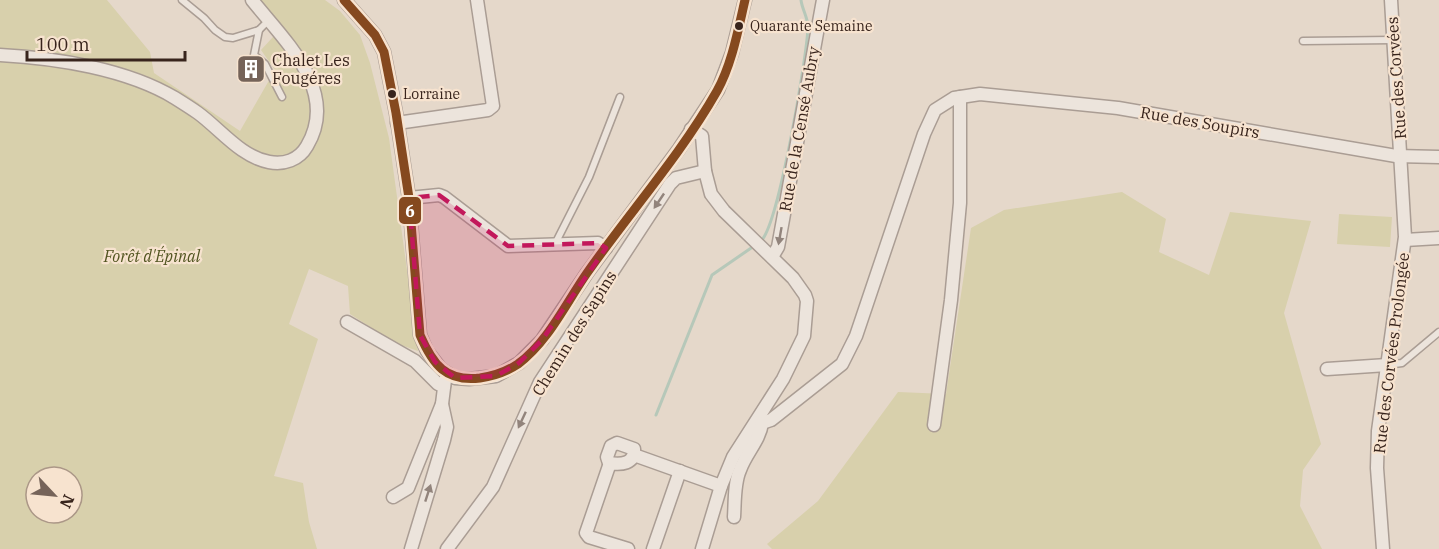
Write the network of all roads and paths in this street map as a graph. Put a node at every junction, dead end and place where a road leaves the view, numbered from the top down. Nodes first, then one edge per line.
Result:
1 (182, 0) edge
2 (252, 0) edge
3 (344, 0) edge
4 (477, 0) edge
5 (745, 0) edge
6 (1391, 0) edge
7 (822, 6) edge
8 (268, 21) junction
9 (259, 30) junction
10 (1303, 40) dead end
11 (1393, 40) junction
12 (0, 55) edge
13 (282, 97) dead end
14 (620, 97) dead end
15 (960, 97) junction
16 (398, 123) junction
17 (692, 129) junction
18 (1400, 156) junction
19 (1439, 157) edge
20 (705, 171) junction
21 (409, 198) junction
22 (1439, 238) edge
23 (1405, 240) junction
24 (555, 244) junction
25 (606, 248) junction
26 (772, 257) junction
27 (347, 322) dead end
28 (1439, 332) edge
29 (1387, 365) junction
30 (1327, 369) dead end
31 (447, 380) junction
32 (442, 404) junction
33 (760, 422) junction
34 (934, 426) dead end
35 (634, 455) junction
36 (610, 463) junction
37 (680, 471) junction
38 (721, 486) junction
39 (393, 497) dead end
40 (734, 517) dead end
41 (411, 549) edge
42 (447, 549) edge
43 (628, 549) edge
44 (653, 549) edge
45 (702, 549) edge
46 (1383, 549) edge

1 - 9 lane
2 - 8 street
3 - 16 street
4 - 16 street
5 - 17 street
6 - 11 street, Rue des Corvées
7 -> 26 street, Rue de la Censé Aubry
8 - 9 lane
8 - 12 street
9 - 13 lane
10 - 11 lane
11 - 18 street, Rue des Corvées
14 - 24 lane
15 - 18 street, Rue des Soupirs
15 - 33 street, Rue des Soupirs
15 - 34 street
16 - 21 street
17 - 20 street
17 - 25 street
18 - 19 street, Rue des Soupirs
18 - 23 street, Rue des Corvées Prolongée
20 - 26 street
20 -> 42 street, Chemin des Sapins
21 - 24 street
21 - 31 street
22 - 23 street
23 - 29 street, Rue des Corvées Prolongée
24 - 25 street
25 - 31 street
26 - 33 street
27 - 31 street
28 - 29 lane
29 - 30 street
29 - 46 street, Rue des Corvées Prolongée
31 - 32 street
32 - 39 street
41 -> 32 street
33 - 38 street
33 - 40 street
35 - 36 street
35 - 36 street
35 - 37 street
36 - 43 street
37 - 38 street
37 - 44 street
38 - 45 street

